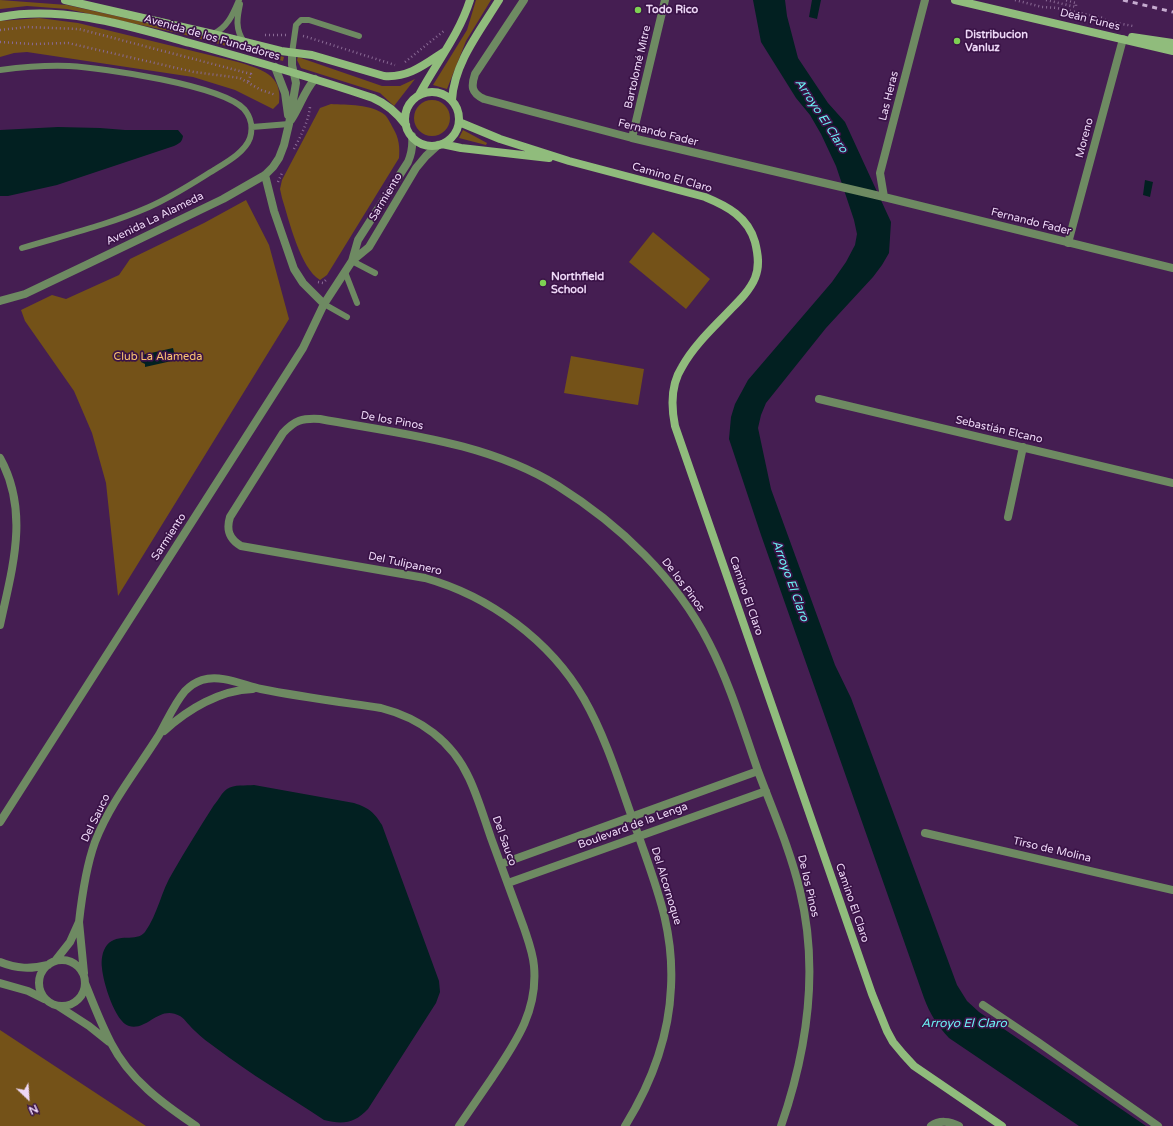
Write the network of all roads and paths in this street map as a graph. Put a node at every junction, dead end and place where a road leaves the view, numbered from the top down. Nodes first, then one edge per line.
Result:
1 (64, 0) edge
2 (240, 0) edge
3 (470, 0) edge
4 (499, 0) edge
5 (524, 0) edge
6 (665, 0) edge
7 (925, 0) edge
8 (955, 0) edge
9 (1016, 0) edge
10 (1034, 0) edge
11 (1046, 0) edge
12 (1065, 0) edge
13 (1033, 5) junction
14 (0, 17) edge
15 (1136, 27) dead end
16 (448, 28) dead end
17 (0, 30) edge
18 (213, 34) junction
19 (262, 35) dead end
20 (294, 36) junction
21 (359, 36) dead end
22 (1123, 39) junction
23 (0, 42) edge
24 (244, 42) junction
25 (1173, 43) edge
26 (445, 51) junction
27 (1173, 51) edge
28 (292, 53) junction
29 (404, 64) dead end
30 (398, 66) dead end
31 (275, 67) junction
32 (0, 70) edge
33 (295, 73) junction
34 (315, 79) junction
35 (248, 82) junction
36 (419, 95) junction
37 (286, 98) junction
38 (452, 100) junction
39 (311, 102) dead end
40 (459, 122) junction
41 (289, 124) junction
42 (406, 125) junction
43 (252, 127) junction
44 (412, 136) junction
45 (632, 138) junction
46 (440, 144) junction
47 (294, 150) dead end
48 (569, 161) junction
49 (284, 170) dead end
50 (266, 175) junction
51 (278, 182) dead end
52 (884, 197) junction
53 (1068, 243) junction
54 (22, 248) dead end
55 (352, 261) junction
56 (1173, 268) edge
57 (345, 272) junction
58 (331, 273) dead end
59 (375, 273) dead end
60 (313, 293) junction
61 (0, 302) edge
62 (357, 303) dead end
63 (324, 304) junction
64 (347, 317) dead end
65 (819, 398) dead end
66 (1023, 447) junction
67 (0, 458) edge
68 (1173, 483) edge
69 (1008, 517) dead end
70 (228, 534) joint
71 (0, 625) edge
72 (262, 689) junction
73 (159, 735) junction
74 (758, 771) junction
75 (766, 791) junction
76 (632, 817) junction
77 (0, 822) edge
78 (925, 833) dead end
79 (638, 835) junction
80 (501, 864) junction
81 (508, 883) junction
82 (1173, 890) edge
83 (79, 922) junction
84 (0, 962) edge
85 (51, 963) junction
86 (85, 981) junction
87 (0, 983) edge
88 (52, 1004) junction
89 (983, 1005) dead end
90 (111, 1044) junction
91 (932, 1125) edge
92 (196, 1126) edge
93 (459, 1126) edge
94 (625, 1126) edge
95 (781, 1126) edge
96 (959, 1126) edge
97 (1002, 1126) edge
98 (1158, 1126) edge

1 - 18 street, Avenida de los Fundadores
2 - 18 lane
2 - 24 lane
3 - 26 street
4 - 38 street
5 - 45 street, Fernando Fader
6 - 45 street, Bartolomé Mitre
7 - 52 street, Las Heras
8 - 22 street, Deán Funes
9 - 13 path
10 - 13 path
11 - 12 path
13 - 15 path
14 - 31 street, Avenida de los Fundadores
16 - 29 path
17 - 35 path
18 - 24 street, Avenida de los Fundadores
19 - 20 path
20 - 21 lane
20 - 28 lane
20 - 30 path
22 - 25 street
22 - 27 street, Deán Funes
22 - 53 street, Moreno
23 - 35 path
24 - 28 street, Avenida de los Fundadores
26 - 28 street, Avenida de los Fundadores
26 - 36 street
28 - 33 street, Avenida La Alameda
31 - 33 street, Avenida de los Fundadores
31 - 37 street, Avenida La Alameda
32 - 43 lane
33 - 34 street, Avenida de los Fundadores
33 - 41 street, Avenida La Alameda
34 - 41 street, Avenida La Alameda
34 - 42 street, Avenida de los Fundadores
35 - 37 path
36 - 38 street
36 - 42 street
37 - 41 street, Avenida La Alameda
38 - 40 street
39 - 47 path
40 - 46 street
40 - 48 street, Camino El Claro
41 - 43 lane
41 - 50 street, Avenida La Alameda
42 - 44 street
43 - 54 lane
44 - 46 street
44 - 55 street, Sarmiento
45 - 52 street, Fernando Fader
46 - 48 street, Camino El Claro
46 - 55 street, Sarmiento
48 - 97 street, Camino El Claro
49 - 51 path
50 - 60 street
50 - 61 street, Avenida La Alameda
52 - 53 street, Fernando Fader
53 - 56 street, Fernando Fader
55 - 57 street, Sarmiento
55 - 59 lane
57 - 62 lane
57 - 63 street, Sarmiento
58 - 60 path
60 - 63 street
63 - 64 lane
63 - 77 street, Sarmiento
65 - 66 street, Sebastián Elcano
66 - 68 street, Sebastián Elcano
66 - 69 street
67 - 71 street
70 - 74 street, De los Pinos
70 - 76 street, Del Tulipanero
72 - 73 street, Del Sauco
72 - 73 street, Del Sauco
72 - 80 street, Del Sauco
73 - 83 street, Del Sauco
74 - 75 street, De los Pinos
74 - 76 street, Boulevard de la Lenga
75 - 79 street, Boulevard de la Lenga
75 - 95 street, De los Pinos
76 - 79 street, Del Tulipanero
76 - 80 street, Boulevard de la Lenga
78 - 82 street, Tirso de Molina
79 - 81 street, Boulevard de la Lenga
79 - 94 street, Del Alcornoque
80 - 81 street, Del Sauco
81 - 93 street, Del Sauco
83 - 85 street
83 - 86 street
84 - 85 street
85 - 86 street
85 - 88 street
86 - 88 street
86 - 90 street
87 - 88 street
88 - 90 street
89 - 98 street
90 - 92 street
91 - 96 street

